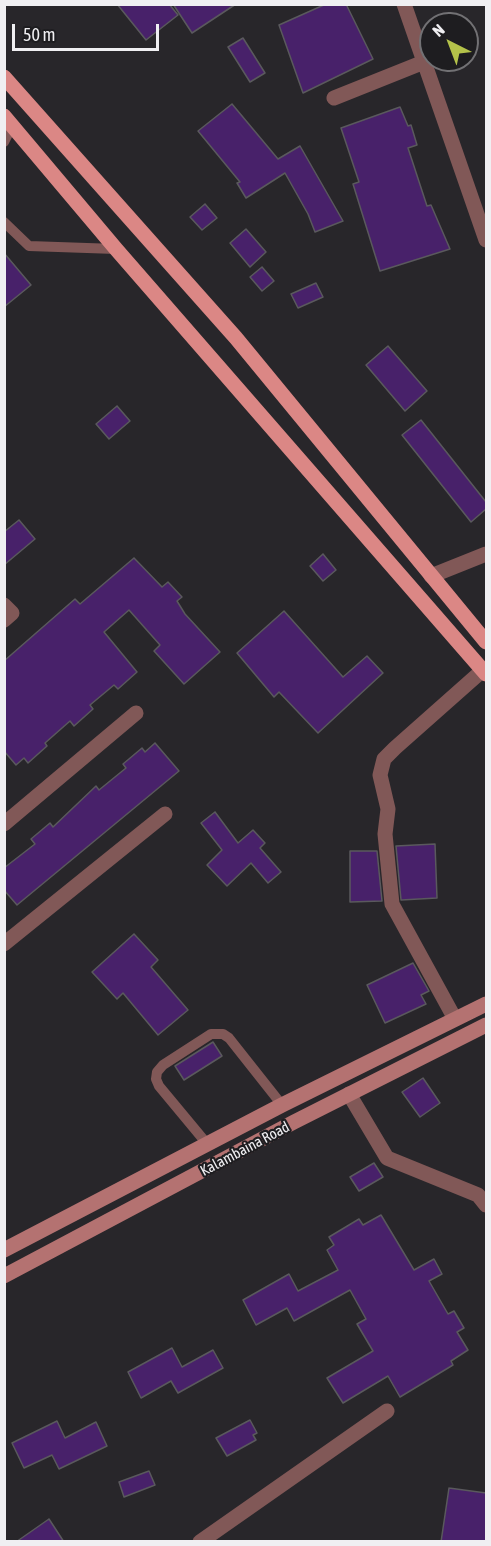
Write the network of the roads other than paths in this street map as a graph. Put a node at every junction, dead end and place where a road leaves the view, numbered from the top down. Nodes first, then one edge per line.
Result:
1 (404, 4) edge
2 (419, 48) edge
3 (419, 64) edge
4 (427, 72) edge
5 (4, 77) edge
6 (334, 98) dead end
7 (8, 121) edge
8 (4, 142) edge
9 (4, 222) edge
10 (486, 240) edge
11 (116, 249) junction
12 (486, 554) edge
13 (431, 576) junction
14 (4, 605) edge
15 (4, 620) edge
16 (486, 642) edge
17 (485, 672) edge
18 (136, 713) dead end
19 (165, 814) dead end
20 (4, 824) edge
21 (4, 944) edge
22 (486, 1004) edge
23 (455, 1019) junction
24 (486, 1025) edge
25 (349, 1095) junction
26 (282, 1105) junction
27 (208, 1145) junction
28 (486, 1204) edge
29 (4, 1250) edge
30 (4, 1276) edge
31 (387, 1411) dead end
32 (200, 1542) edge

1 - 2 street
3 - 6 street
4 - 10 street
5 - 13 main road
7 - 8 lane
7 - 11 main road
9 - 11 lane
11 - 17 main road
12 - 13 street
13 - 16 main road
14 - 15 street
17 - 23 street
18 - 20 street
19 - 21 street
22 - 23 main road, Kalambaina Road
23 - 26 main road, Kalambaina Road
24 - 25 main road, Kalambaina Road
25 - 28 street
25 - 30 main road, Kalambaina Road
26 - 27 main road, Kalambaina Road
26 - 27 lane
27 - 29 main road, Kalambaina Road
31 - 32 street

